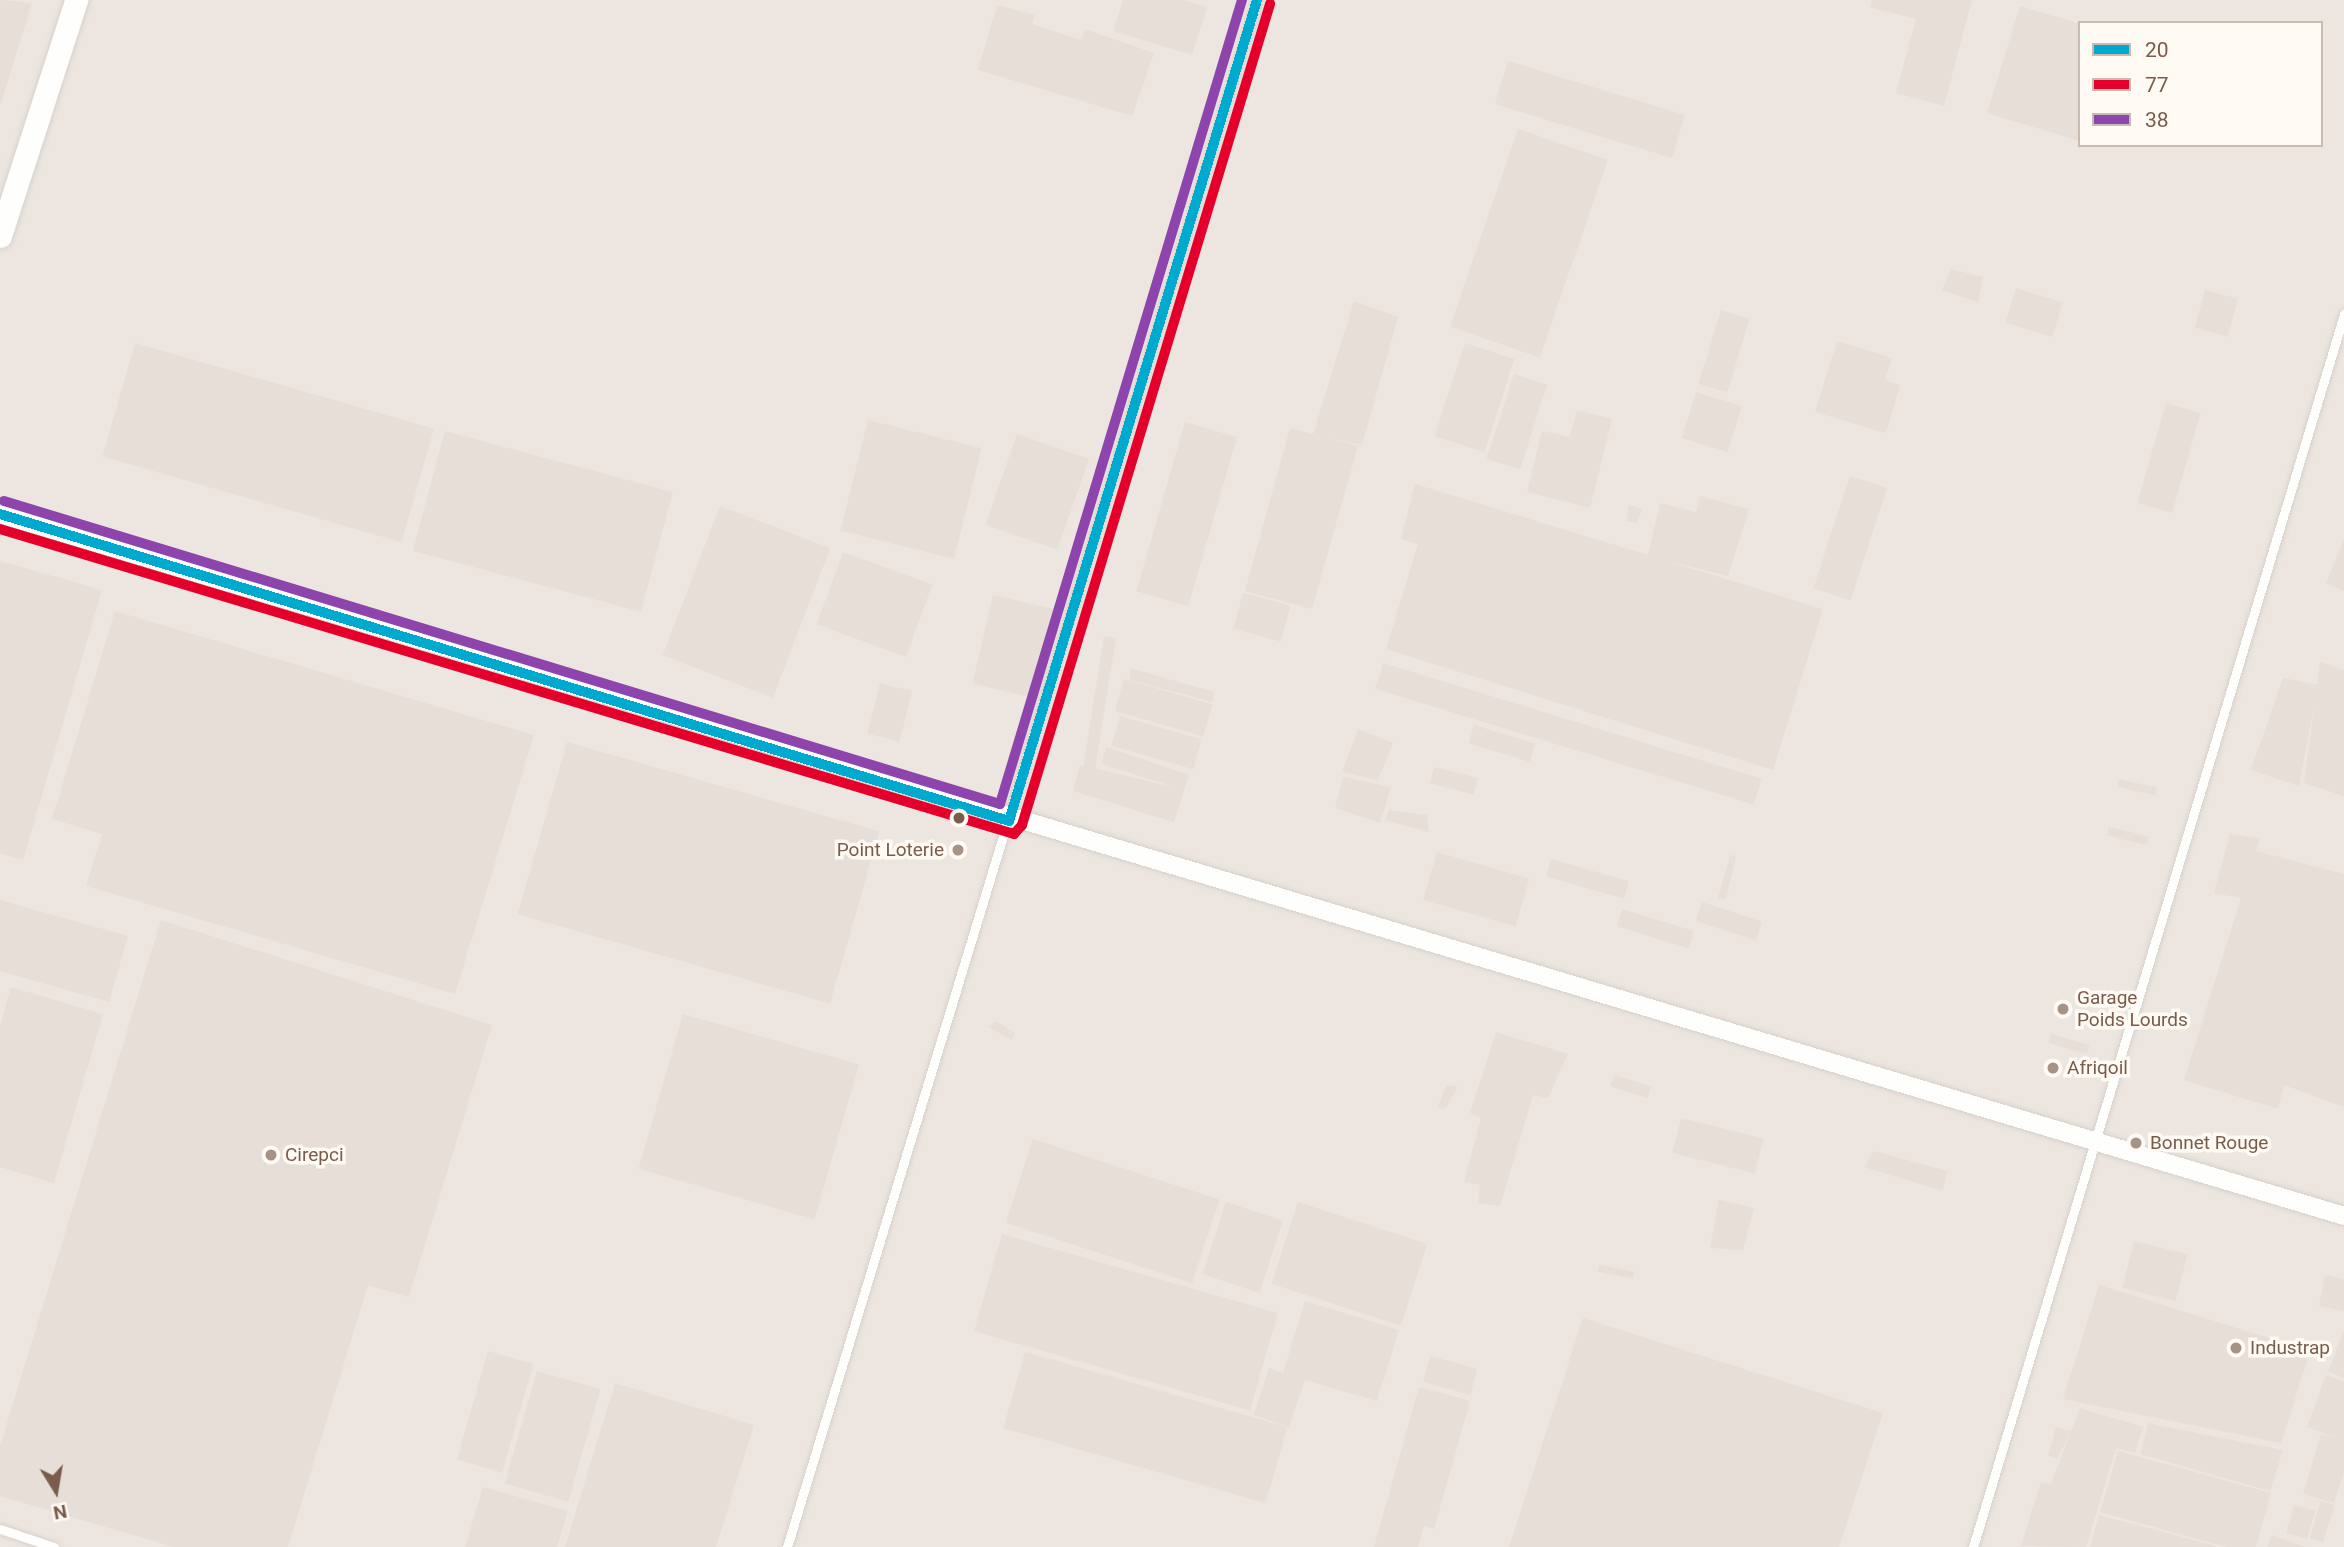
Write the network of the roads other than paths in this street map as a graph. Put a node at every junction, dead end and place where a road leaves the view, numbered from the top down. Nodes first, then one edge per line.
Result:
1 (76, 0) edge
2 (1256, 0) edge
3 (0, 236) edge
4 (2344, 314) edge
5 (0, 514) edge
6 (1009, 821) junction
7 (2096, 1141) junction
8 (2344, 1216) edge
9 (0, 1529) edge
10 (54, 1547) edge
11 (787, 1547) edge
12 (1973, 1547) edge

1 - 3 street
2 - 6 lane
4 - 7 lane
5 - 6 street
6 - 7 street
6 - 11 lane
7 - 8 street
7 - 12 lane
9 - 10 lane

